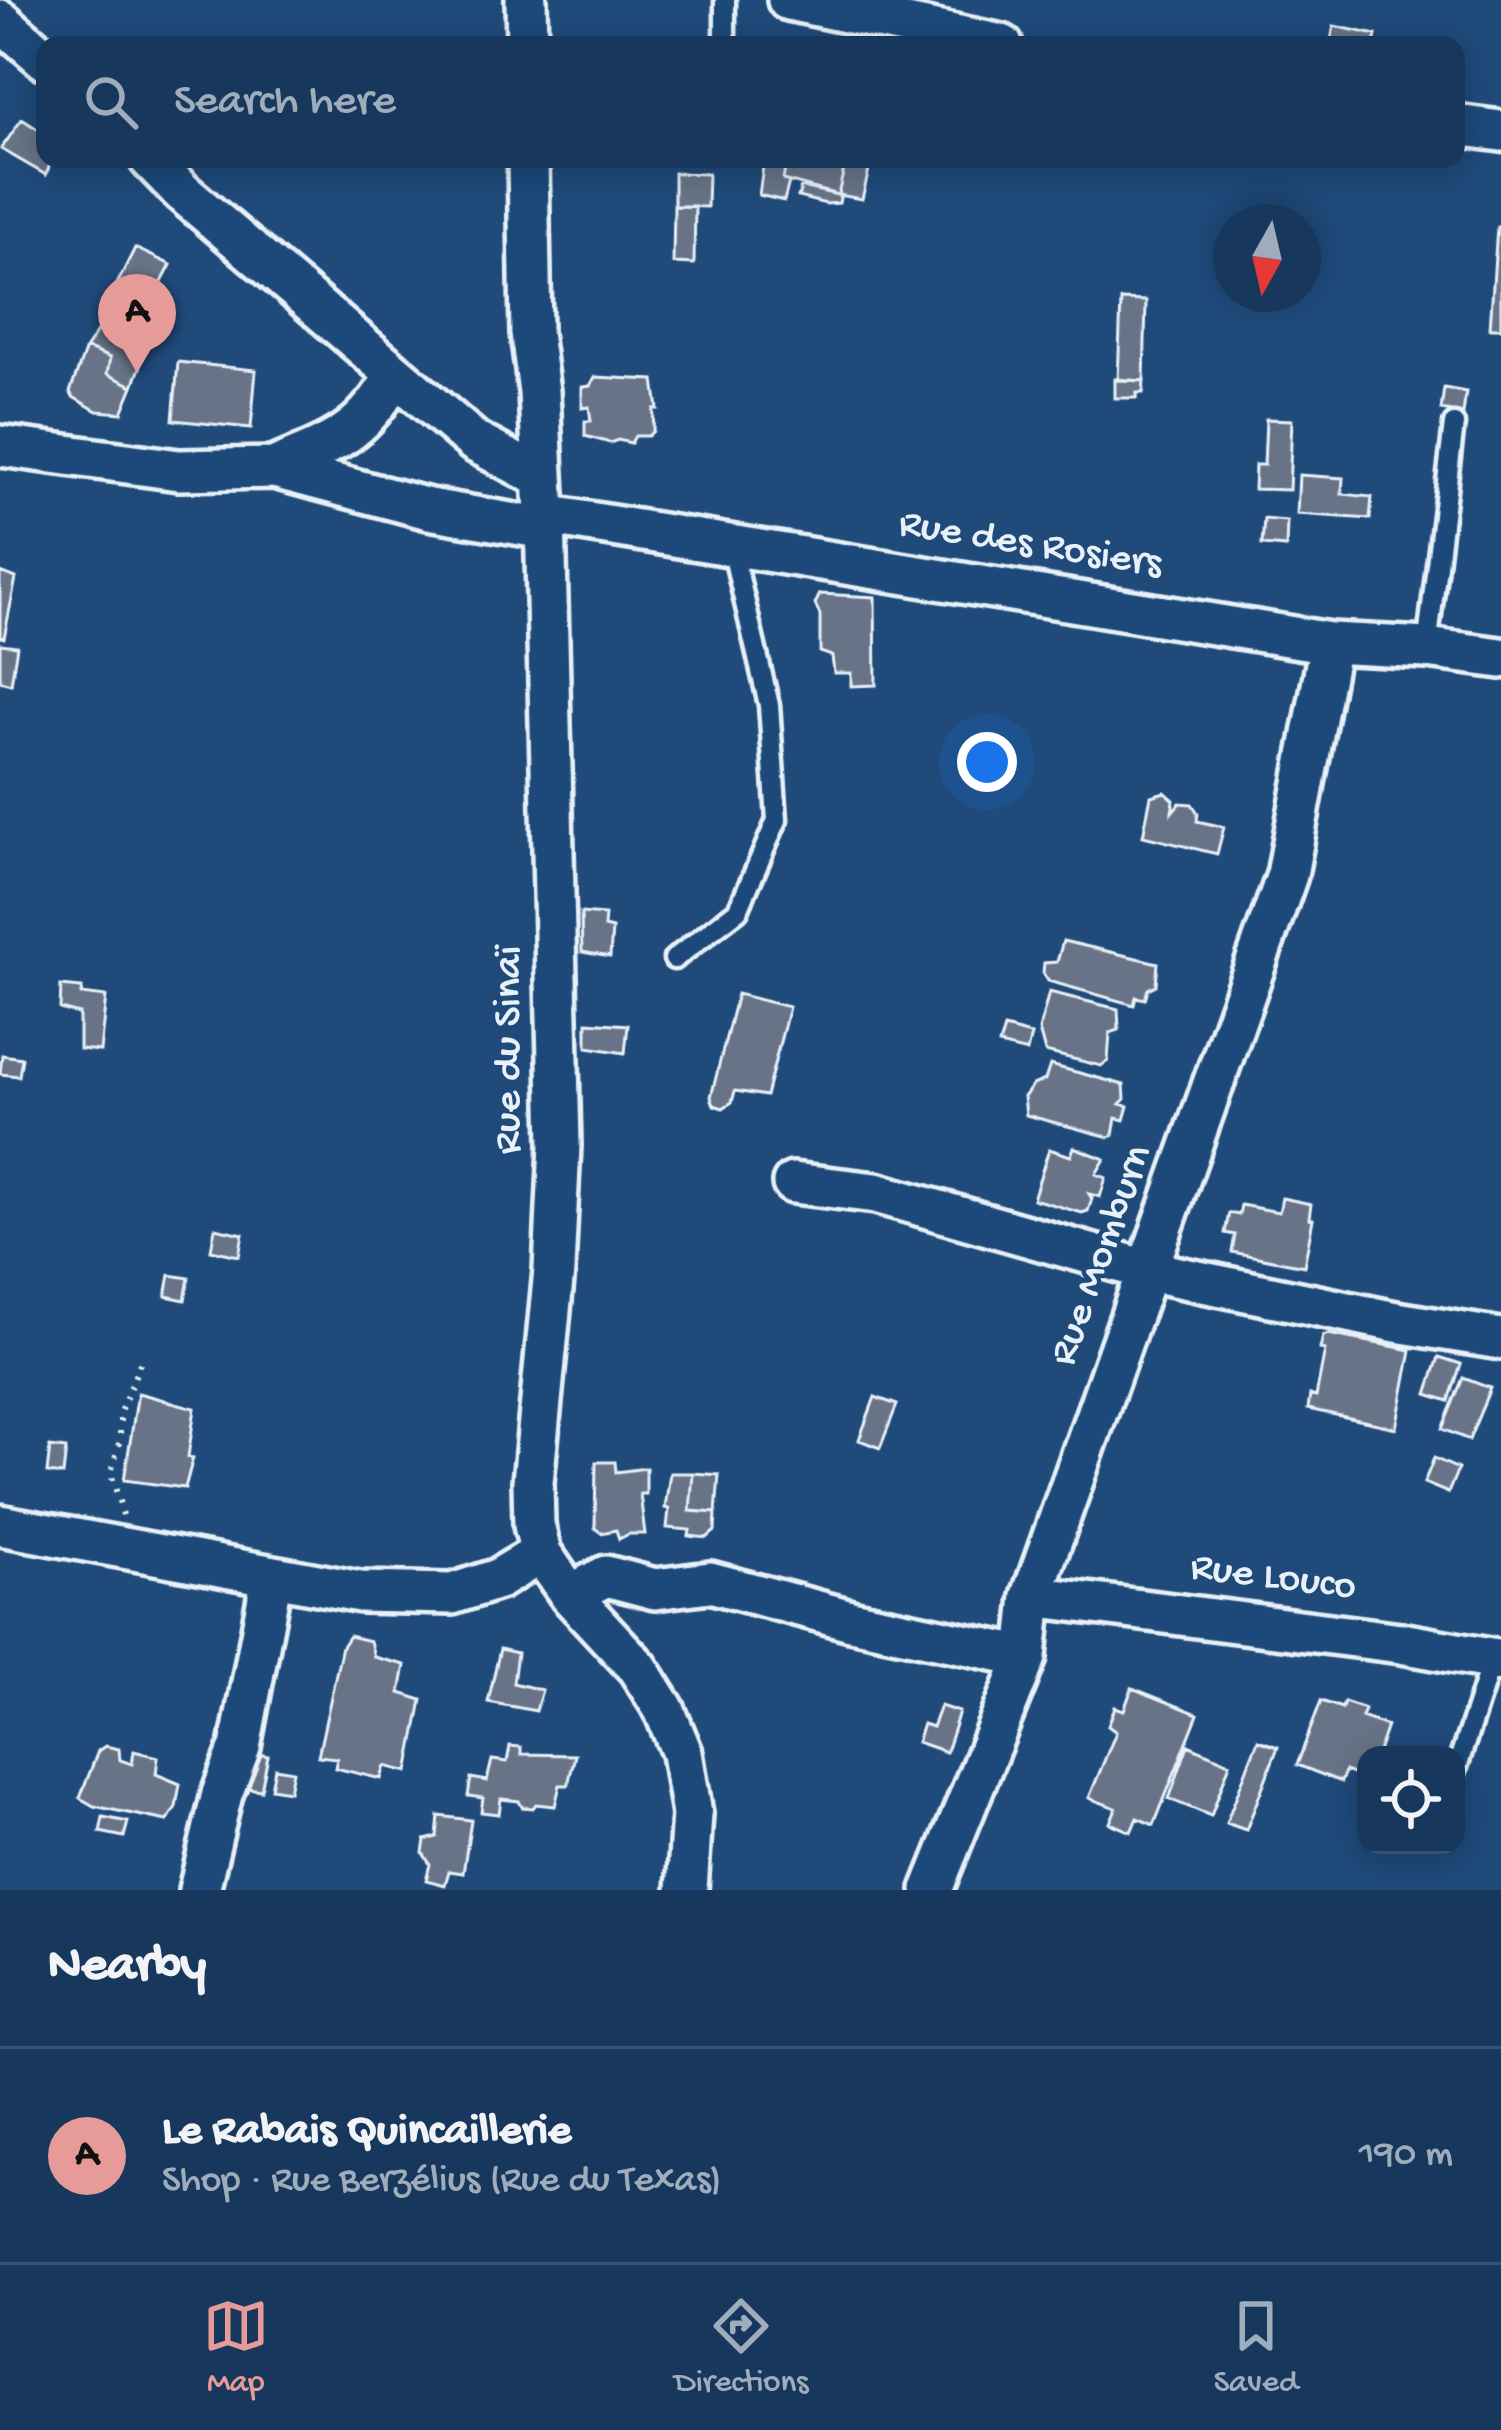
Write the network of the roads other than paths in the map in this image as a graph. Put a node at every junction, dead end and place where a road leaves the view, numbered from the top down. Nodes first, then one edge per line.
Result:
1 (526, 0) edge
2 (725, 0) edge
3 (788, 0) edge
4 (0, 20) edge
5 (527, 36) edge
6 (725, 36) edge
7 (959, 36) edge
8 (36, 51) edge
9 (1465, 125) edge
10 (1501, 131) edge
11 (159, 168) edge
12 (528, 168) edge
13 (395, 376) junction
14 (1454, 424) dead end
15 (0, 446) edge
16 (274, 468) junction
17 (544, 507) junction
18 (732, 548) junction
19 (1330, 643) junction
20 (1427, 648) junction
21 (1501, 658) edge
22 (674, 959) dead end
23 (793, 1183) dead end
24 (1150, 1271) junction
25 (1501, 1340) edge
26 (0, 1525) edge
27 (541, 1553) junction
28 (272, 1576) junction
29 (571, 1595) junction
30 (1032, 1596) junction
31 (1026, 1658) junction
32 (1497, 1660) edge
33 (1465, 1746) edge
34 (199, 1890) edge
35 (687, 1890) edge
36 (932, 1890) edge

1 - 5 street
2 - 6 lane
3 - 7 street
4 - 8 street
9 - 10 street
11 - 13 street
12 - 17 street, Rue du Sinaï
13 - 16 street
13 - 17 street
14 - 20 lane
15 - 16 street
16 - 17 street, Rue des Rosiers
17 - 18 street, Rue des Rosiers
17 - 27 street, Rue du Sinaï
18 - 19 street, Rue des Rosiers
18 - 22 lane
19 - 20 street, Rue des Rosiers
19 - 24 street, Rue Momburn
20 - 21 street, Rue des Rosiers
23 - 24 street
24 - 25 street
24 - 30 street, Rue Momburn
26 - 28 street
27 - 28 street
27 - 29 street, Rue du Sinaï
28 - 34 street
29 - 31 street
29 - 35 street, Rue du Sinaï
30 - 31 street, Rue Momburn
30 - 32 street, Rue Louco
31 - 36 street, Rue Momburn
32 - 33 lane

